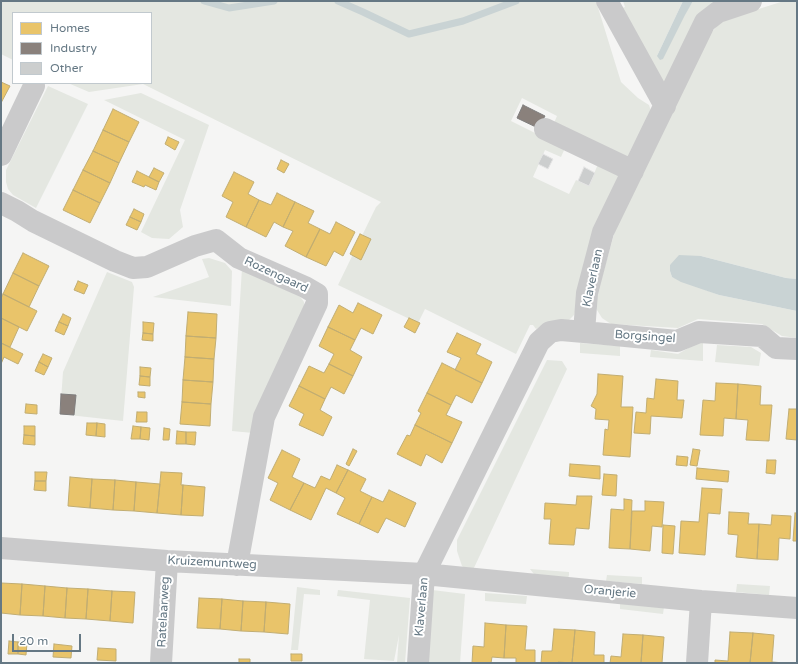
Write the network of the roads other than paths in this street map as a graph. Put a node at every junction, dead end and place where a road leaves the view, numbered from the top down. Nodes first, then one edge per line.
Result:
1 (607, 1) edge
2 (751, 1) edge
3 (34, 86) dead end
4 (665, 106) junction
5 (545, 128) dead end
6 (1, 155) edge
7 (633, 170) junction
8 (1, 203) edge
9 (584, 332) junction
10 (797, 350) edge
11 (1, 548) edge
12 (167, 560) junction
13 (237, 565) junction
14 (424, 574) junction
15 (701, 601) junction
16 (797, 608) edge
17 (161, 663) edge
18 (418, 663) edge
19 (697, 663) edge

1 - 4 street
2 - 4 street, Klaverlaan
3 - 6 street
4 - 7 street, Klaverlaan
5 - 7 street
7 - 9 street, Klaverlaan
8 - 13 street, Rozengaard
9 - 10 street, Borgsingel
9 - 14 street, Klaverlaan
11 - 12 street, Kruizemuntweg
12 - 13 street, Kruizemuntweg
12 - 17 street, Ratelaarweg
13 - 14 street, Kruizemuntweg
14 - 15 street, Oranjerie
14 - 18 street, Klaverlaan
15 - 16 street, Oranjerie
15 - 19 street

